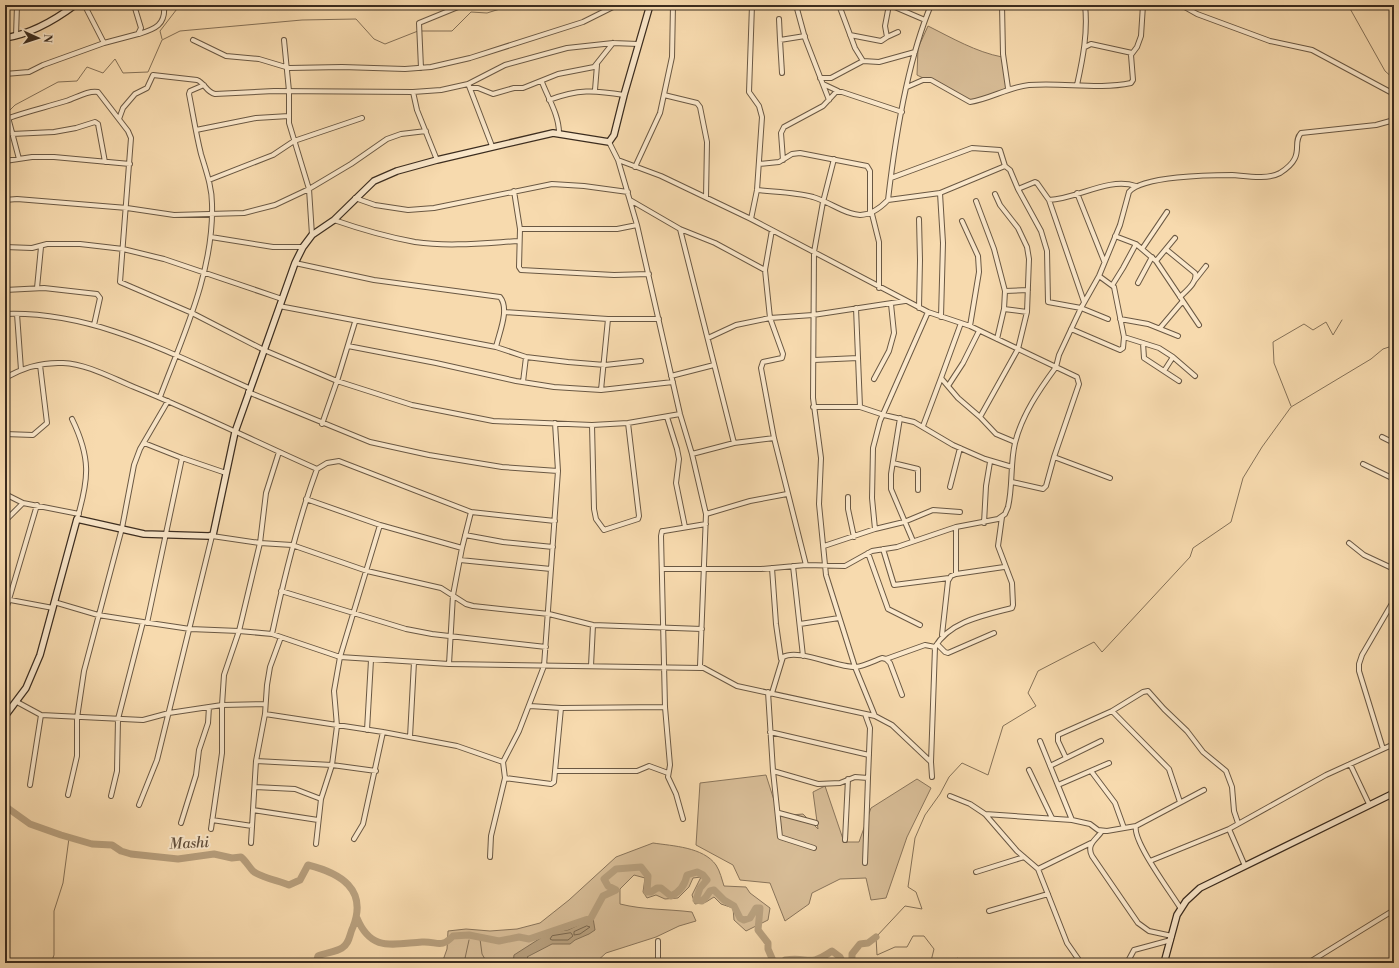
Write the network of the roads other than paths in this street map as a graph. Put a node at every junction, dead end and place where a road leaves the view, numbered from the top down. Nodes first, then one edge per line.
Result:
1 (17, 5) edge
2 (76, 5) edge
3 (81, 5) edge
4 (134, 5) edge
5 (164, 5) edge
6 (463, 5) edge
7 (617, 5) edge
8 (650, 5) edge
9 (673, 5) edge
10 (752, 5) edge
11 (796, 5) edge
12 (839, 5) edge
13 (890, 5) edge
14 (931, 5) edge
15 (1002, 5) edge
16 (1085, 5) edge
17 (1143, 5) edge
18 (1181, 5) edge
19 (780, 19) dead end
20 (925, 20) junction
21 (898, 32) dead end
22 (138, 34) junction
23 (850, 35) junction
24 (16, 36) junction
25 (805, 36) junction
26 (887, 37) junction
27 (5, 38) edge
28 (193, 40) dead end
29 (284, 40) dead end
30 (780, 40) junction
31 (104, 43) junction
32 (613, 44) junction
33 (638, 44) junction
34 (1084, 47) junction
35 (915, 52) junction
36 (1132, 53) junction
37 (864, 61) junction
38 (597, 65) junction
39 (286, 68) junction
40 (420, 68) junction
41 (782, 73) dead end
42 (5, 74) edge
43 (820, 78) junction
44 (831, 78) junction
45 (542, 82) junction
46 (204, 85) junction
47 (1077, 85) junction
48 (469, 86) junction
49 (825, 86) junction
50 (907, 87) junction
51 (1011, 89) junction
52 (595, 90) junction
53 (289, 92) junction
54 (413, 92) junction
55 (839, 92) junction
56 (1394, 94) edge
57 (624, 95) junction
58 (664, 95) junction
59 (549, 100) junction
60 (829, 100) junction
61 (902, 112) junction
62 (289, 116) junction
63 (119, 118) junction
64 (362, 118) dead end
65 (1394, 120) edge
66 (196, 130) junction
67 (426, 131) junction
68 (559, 133) junction
69 (12, 134) junction
70 (294, 141) junction
71 (609, 142) junction
72 (492, 146) junction
73 (19, 159) junction
74 (436, 160) junction
75 (618, 160) junction
76 (783, 160) junction
77 (834, 160) junction
78 (5, 161) edge
79 (106, 162) junction
80 (130, 164) junction
81 (759, 164) junction
82 (1005, 166) junction
83 (636, 167) junction
84 (891, 178) junction
85 (210, 180) junction
86 (1136, 186) junction
87 (309, 189) junction
88 (1018, 189) junction
89 (757, 190) junction
90 (514, 191) junction
91 (628, 192) junction
92 (940, 193) junction
93 (1077, 193) junction
94 (995, 194) dead end
95 (706, 197) junction
96 (355, 198) junction
97 (5, 200) edge
98 (630, 200) junction
99 (888, 200) junction
100 (1049, 200) junction
101 (976, 201) dead end
102 (823, 202) junction
103 (127, 208) junction
104 (1167, 212) dead end
105 (871, 214) junction
106 (212, 216) junction
107 (751, 219) junction
108 (919, 219) dead end
109 (334, 220) junction
110 (962, 221) dead end
111 (637, 225) junction
112 (520, 229) junction
113 (680, 229) junction
114 (772, 230) junction
115 (312, 236) junction
116 (1115, 236) junction
117 (210, 237) junction
118 (1174, 238) dead end
119 (519, 241) junction
120 (1136, 244) junction
121 (5, 247) edge
122 (40, 247) junction
123 (303, 247) junction
124 (123, 249) junction
125 (1142, 249) junction
126 (1167, 250) junction
127 (814, 252) junction
128 (1152, 257) junction
129 (1104, 261) junction
130 (1156, 261) junction
131 (295, 263) junction
132 (1206, 266) dead end
133 (765, 270) junction
134 (204, 272) junction
135 (649, 274) junction
136 (1099, 276) junction
137 (1195, 280) junction
138 (1138, 283) dead end
139 (1113, 284) junction
140 (37, 288) junction
141 (879, 288) junction
142 (5, 290) edge
143 (1028, 290) junction
144 (1005, 291) junction
145 (1180, 297) junction
146 (282, 299) junction
147 (905, 301) junction
148 (1084, 302) junction
149 (1182, 302) junction
150 (890, 304) junction
151 (279, 306) junction
152 (856, 308) junction
153 (919, 308) junction
154 (1081, 308) junction
155 (1004, 309) junction
156 (504, 312) junction
157 (928, 312) junction
158 (1027, 312) junction
159 (192, 313) junction
160 (5, 314) edge
161 (17, 314) junction
162 (812, 315) junction
163 (941, 317) junction
164 (770, 318) junction
165 (1120, 318) junction
166 (608, 319) junction
167 (659, 319) junction
168 (1108, 319) dead end
169 (355, 322) junction
170 (961, 323) junction
171 (94, 325) junction
172 (1199, 325) dead end
173 (970, 326) junction
174 (1160, 328) junction
175 (1071, 329) junction
176 (979, 331) junction
177 (1178, 336) dead end
178 (1124, 337) junction
179 (708, 338) junction
180 (997, 339) junction
181 (1143, 343) junction
182 (348, 346) junction
183 (496, 347) junction
184 (1018, 349) junction
185 (264, 350) junction
186 (176, 355) junction
187 (526, 357) junction
188 (1173, 357) junction
189 (858, 358) junction
190 (814, 360) junction
191 (641, 361) dead end
192 (40, 365) junction
193 (605, 365) junction
194 (714, 365) junction
195 (1056, 366) junction
196 (22, 370) junction
197 (1164, 371) junction
198 (671, 376) junction
199 (1195, 376) dead end
200 (5, 378) edge
201 (941, 378) junction
202 (874, 379) dead end
203 (337, 381) junction
204 (1178, 381) dead end
205 (523, 382) junction
206 (673, 382) junction
207 (948, 386) junction
208 (249, 390) junction
209 (601, 390) junction
210 (160, 398) junction
211 (168, 401) junction
212 (813, 406) junction
213 (860, 406) junction
214 (680, 414) junction
215 (884, 415) junction
216 (667, 417) junction
217 (980, 417) junction
218 (900, 418) junction
219 (72, 419) dead end
220 (555, 423) junction
221 (628, 423) junction
222 (322, 424) junction
223 (592, 425) junction
224 (923, 426) junction
225 (235, 432) junction
226 (5, 434) edge
227 (1382, 437) dead end
228 (774, 438) junction
229 (1015, 442) junction
230 (144, 443) junction
231 (734, 443) junction
232 (1394, 443) edge
233 (960, 448) junction
234 (279, 452) junction
235 (692, 454) junction
236 (1054, 457) junction
237 (182, 458) junction
238 (990, 462) junction
239 (893, 463) junction
240 (1363, 464) dead end
241 (1012, 467) junction
242 (317, 469) junction
243 (558, 471) junction
244 (226, 473) junction
245 (1110, 478) dead end
246 (1394, 480) edge
247 (1012, 482) junction
248 (950, 487) dead end
249 (918, 490) dead end
250 (5, 494) edge
251 (787, 494) junction
252 (848, 497) dead end
253 (306, 499) junction
254 (23, 503) junction
255 (37, 504) junction
256 (471, 512) junction
257 (960, 512) dead end
258 (706, 514) junction
259 (78, 516) junction
260 (1002, 517) junction
261 (5, 521) edge
262 (555, 521) junction
263 (904, 522) junction
264 (984, 523) junction
265 (380, 524) junction
266 (706, 524) junction
267 (685, 527) junction
268 (956, 527) junction
269 (122, 528) junction
270 (875, 529) junction
271 (465, 535) junction
272 (166, 536) junction
273 (212, 536) junction
274 (854, 537) junction
275 (913, 541) junction
276 (260, 543) junction
277 (1349, 543) dead end
278 (292, 545) junction
279 (824, 546) junction
280 (553, 547) junction
281 (462, 548) junction
282 (883, 549) junction
283 (868, 553) junction
284 (460, 560) junction
285 (806, 564) junction
286 (824, 565) junction
287 (794, 566) junction
288 (1004, 567) junction
289 (772, 568) junction
290 (551, 569) junction
291 (662, 569) junction
292 (1394, 569) edge
293 (704, 570) junction
294 (368, 571) junction
295 (956, 574) junction
296 (949, 578) junction
297 (281, 591) junction
298 (454, 595) junction
299 (7, 599) edge
300 (1394, 600) edge
301 (54, 605) junction
302 (1392, 609) edge
303 (355, 612) junction
304 (5, 613) edge
305 (549, 614) junction
306 (98, 615) junction
307 (839, 618) junction
308 (145, 623) junction
309 (800, 624) junction
310 (593, 625) junction
311 (920, 625) dead end
312 (663, 627) junction
313 (190, 629) junction
314 (702, 629) junction
315 (239, 630) junction
316 (994, 633) dead end
317 (272, 634) junction
318 (942, 635) junction
319 (282, 637) junction
320 (451, 637) junction
321 (936, 645) junction
322 (546, 647) junction
323 (803, 656) junction
324 (340, 658) junction
325 (886, 659) junction
326 (371, 660) junction
327 (782, 661) junction
328 (414, 662) junction
329 (448, 664) junction
330 (544, 666) junction
331 (591, 666) junction
332 (664, 667) junction
333 (856, 667) junction
334 (702, 668) junction
335 (770, 693) junction
336 (902, 695) dead end
337 (17, 702) junction
338 (265, 704) junction
339 (222, 705) junction
340 (530, 706) junction
341 (209, 707) junction
342 (665, 707) junction
343 (561, 708) junction
344 (1112, 711) junction
345 (169, 713) junction
346 (265, 714) junction
347 (866, 714) junction
348 (41, 715) junction
349 (5, 716) edge
350 (874, 716) junction
351 (77, 718) junction
352 (118, 719) junction
353 (337, 726) junction
354 (367, 730) junction
355 (383, 732) junction
356 (770, 732) junction
357 (410, 738) junction
358 (1040, 741) dead end
359 (1101, 741) dead end
360 (1394, 744) edge
361 (1382, 749) junction
362 (869, 755) junction
363 (1066, 758) junction
364 (256, 761) junction
365 (503, 762) junction
366 (931, 762) junction
367 (1109, 763) dead end
368 (1350, 764) junction
369 (332, 765) junction
370 (1050, 766) junction
371 (773, 770) junction
372 (1029, 770) dead end
373 (376, 771) junction
374 (555, 771) junction
375 (1091, 771) junction
376 (668, 773) junction
377 (932, 776) dead end
378 (505, 778) junction
379 (868, 778) junction
380 (848, 779) junction
381 (30, 785) dead end
382 (1058, 785) junction
383 (255, 787) junction
384 (1204, 790) dead end
385 (1394, 793) edge
386 (68, 795) dead end
387 (111, 796) dead end
388 (950, 796) dead end
389 (321, 799) junction
390 (1180, 802) junction
391 (1369, 804) junction
392 (139, 805) dead end
393 (253, 810) junction
394 (779, 813) junction
395 (985, 814) junction
396 (1052, 818) junction
397 (682, 819) dead end
398 (212, 820) junction
399 (318, 820) junction
400 (1072, 820) junction
401 (181, 823) dead end
402 (816, 823) dead end
403 (1238, 823) junction
404 (252, 826) junction
405 (1136, 826) junction
406 (1124, 828) junction
407 (1229, 829) junction
408 (211, 830) dead end
409 (1102, 831) junction
410 (354, 839) dead end
411 (845, 840) dead end
412 (251, 843) dead end
413 (1091, 843) junction
414 (316, 844) dead end
415 (814, 848) dead end
416 (1024, 857) junction
417 (490, 858) dead end
418 (1150, 861) junction
419 (866, 864) dead end
420 (1245, 866) junction
421 (1038, 869) junction
422 (976, 872) dead end
423 (1048, 894) junction
424 (1181, 909) junction
425 (1394, 910) edge
426 (989, 911) dead end
427 (1171, 938) junction
428 (658, 941) dead end
429 (658, 963) edge
430 (1081, 963) edge
431 (1128, 963) edge
432 (1164, 963) edge
433 (1308, 963) edge

1 - 24 street
2 - 24 street
3 - 31 street
4 - 22 street
5 - 22 street
6 - 40 street
7 - 40 street
8 - 33 street
9 - 58 street
10 - 81 street
11 - 25 street
12 - 23 street
13 - 20 street
13 - 26 street
14 - 20 street
15 - 51 street
16 - 34 street
17 - 36 street
18 - 56 street
19 - 30 street
20 - 35 street
21 - 26 street
22 - 31 street
23 - 26 street
23 - 37 street
24 - 27 street
25 - 30 street
25 - 43 street
28 - 39 street
29 - 39 street
30 - 41 street
31 - 42 street
32 - 33 street
32 - 38 street
32 - 48 street
33 - 57 street
34 - 36 street
34 - 47 street
35 - 37 street
35 - 50 street
36 - 47 street
37 - 44 street
38 - 45 street
38 - 52 street
39 - 40 street
39 - 53 street
43 - 44 street
43 - 49 street
44 - 49 street
45 - 48 street
45 - 59 street
46 - 53 street
46 - 63 street
46 - 66 street
47 - 51 street
48 - 54 street
48 - 72 street
49 - 55 street
49 - 60 street
50 - 51 street
50 - 61 street
52 - 57 street
52 - 59 street
53 - 54 street
53 - 62 street
54 - 67 street
55 - 60 street
55 - 61 street
57 - 71 street
58 - 83 street
58 - 95 street
59 - 68 street
60 - 76 street
61 - 84 street
62 - 66 street
62 - 70 street
63 - 69 street
63 - 80 street
64 - 70 street
65 - 86 street
66 - 85 street
67 - 74 street
67 - 87 street
68 - 71 street
68 - 72 street
69 - 73 street
69 - 79 street
70 - 85 street
70 - 87 street
71 - 75 street
72 - 74 street
73 - 78 street
73 - 79 street
74 - 96 street
75 - 83 street
75 - 91 street
76 - 77 street
76 - 81 street
77 - 102 street
77 - 105 street
79 - 80 street
80 - 103 street
81 - 89 street
82 - 84 street
82 - 88 street
82 - 92 street
83 - 95 street
84 - 99 street
85 - 106 street
86 - 93 street
86 - 116 street
87 - 106 street
87 - 115 street
88 - 100 street
88 - 154 street
89 - 102 street
89 - 107 street
90 - 91 street
90 - 96 street
90 - 112 street
91 - 98 street
92 - 99 street
92 - 163 street
93 - 100 street
93 - 129 street
94 - 143 street
95 - 107 street
96 - 109 street
97 - 103 street
98 - 111 street
98 - 113 street
99 - 105 street
100 - 148 street
101 - 144 street
102 - 105 street
102 - 127 street
103 - 106 street
103 - 124 street
104 - 125 street
105 - 141 street
106 - 117 street
107 - 114 street
108 - 153 street
109 - 115 street
109 - 119 street
110 - 173 street
111 - 112 street
111 - 135 street
112 - 119 street
113 - 133 street
113 - 179 street
114 - 127 street
114 - 133 street
115 - 123 street
116 - 120 street
116 - 129 street
117 - 123 street
117 - 134 street
118 - 126 street
119 - 135 street
120 - 125 street
120 - 139 street
121 - 122 street
122 - 124 street
122 - 140 street
123 - 131 street
124 - 134 street
124 - 159 street
125 - 128 street
126 - 130 street
126 - 137 street
127 - 141 street
127 - 162 street
128 - 130 street
128 - 138 street
129 - 136 street
130 - 145 street
131 - 146 street
131 - 156 street
132 - 137 street
133 - 164 street
134 - 146 street
134 - 159 street
135 - 167 street
136 - 139 street
136 - 148 street
137 - 145 street
139 - 165 street
140 - 142 street
140 - 171 street
141 - 147 street
143 - 144 street
143 - 158 street
144 - 155 street
145 - 149 street
146 - 151 street
147 - 150 street
147 - 153 street
148 - 154 street
149 - 172 street
149 - 174 street
150 - 152 street
150 - 202 street
151 - 169 street
151 - 185 street
152 - 162 street
152 - 189 street
153 - 157 street
154 - 168 street
154 - 175 street
155 - 158 street
155 - 180 street
156 - 166 street
156 - 183 street
157 - 163 street
157 - 215 street
158 - 184 street
159 - 185 street
159 - 186 street
160 - 161 street
161 - 171 street
161 - 196 street
162 - 164 street
162 - 190 street
163 - 170 street
164 - 179 street
164 - 228 street
165 - 174 street
165 - 178 street
166 - 167 street
166 - 193 street
167 - 198 street
169 - 182 street
169 - 183 street
170 - 173 street
170 - 201 street
171 - 186 street
173 - 176 street
174 - 177 street
175 - 178 street
175 - 195 street
176 - 180 street
176 - 207 street
178 - 181 street
179 - 194 street
180 - 184 street
181 - 188 street
181 - 197 street
182 - 203 street
182 - 205 street
183 - 187 street
184 - 195 street
184 - 217 street
185 - 203 street
185 - 208 street
186 - 208 street
186 - 210 street
187 - 193 street
187 - 205 street
188 - 197 street
188 - 199 street
189 - 190 street
189 - 213 street
190 - 212 street
191 - 193 street
192 - 196 street
192 - 210 street
192 - 226 street
193 - 209 street
194 - 198 street
194 - 231 street
195 - 229 street
195 - 236 street
196 - 200 street
197 - 204 street
198 - 206 street
201 - 207 street
201 - 224 street
203 - 220 street
203 - 222 street
205 - 209 street
206 - 209 street
206 - 214 street
207 - 217 street
208 - 222 street
208 - 225 street
210 - 211 street
211 - 225 street
211 - 230 street
212 - 213 street
212 - 279 street
213 - 215 street
214 - 216 street
214 - 235 street
215 - 218 street
215 - 270 street
216 - 221 street
216 - 267 street
217 - 229 street
218 - 224 street
218 - 239 street
219 - 259 street
220 - 223 street
220 - 243 street
221 - 223 street
221 - 223 street
222 - 243 street
224 - 233 street
225 - 234 street
225 - 244 street
227 - 232 street
228 - 231 street
228 - 251 street
229 - 241 street
230 - 237 street
230 - 269 street
231 - 235 street
233 - 238 street
233 - 248 street
234 - 242 street
234 - 276 street
235 - 258 street
236 - 245 street
236 - 247 street
237 - 244 street
237 - 272 street
238 - 241 street
238 - 264 street
239 - 249 street
239 - 263 street
240 - 246 street
241 - 247 street
242 - 253 street
242 - 256 street
243 - 262 street
244 - 273 street
247 - 260 street
250 - 254 street
251 - 258 street
251 - 285 street
252 - 274 street
253 - 265 street
253 - 278 street
254 - 255 street
254 - 261 street
255 - 259 street
255 - 299 street
256 - 262 street
256 - 271 street
257 - 263 street
258 - 266 street
259 - 269 street
259 - 301 street
260 - 264 street
260 - 288 street
262 - 280 street
263 - 270 street
263 - 275 street
264 - 268 street
265 - 281 street
265 - 294 street
266 - 267 street
266 - 293 street
267 - 291 street
268 - 275 street
268 - 295 street
269 - 272 street
269 - 306 street
270 - 274 street
271 - 280 street
271 - 281 street
272 - 273 street
272 - 308 street
273 - 276 street
273 - 313 street
274 - 279 street
275 - 282 street
276 - 278 street
276 - 315 street
277 - 292 street
278 - 294 street
278 - 297 street
279 - 286 street
280 - 290 street
281 - 284 street
282 - 283 street
282 - 296 street
283 - 286 street
283 - 311 street
284 - 290 street
284 - 298 street
285 - 286 street
285 - 287 street
286 - 307 street
287 - 289 street
287 - 309 street
288 - 295 street
288 - 318 street
289 - 293 street
289 - 327 street
290 - 305 street
291 - 293 street
291 - 312 street
293 - 314 street
294 - 298 street
294 - 303 street
295 - 296 street
296 - 318 street
297 - 303 street
297 - 317 street
298 - 305 street
298 - 320 street
299 - 301 street
299 - 304 street
300 - 302 street
301 - 306 street
301 - 337 street
302 - 361 street
303 - 320 street
303 - 324 street
305 - 310 street
305 - 322 street
306 - 308 street
306 - 351 street
307 - 309 street
307 - 333 street
308 - 313 street
308 - 352 street
309 - 323 street
310 - 312 street
310 - 331 street
312 - 314 street
312 - 332 street
313 - 315 street
313 - 345 street
314 - 334 street
315 - 317 street
315 - 339 street
316 - 321 street
317 - 319 street
318 - 321 street
319 - 324 street
319 - 338 street
320 - 322 street
320 - 329 street
321 - 325 street
321 - 366 street
322 - 330 street
323 - 327 street
323 - 333 street
324 - 326 street
324 - 353 street
325 - 333 street
325 - 336 street
326 - 328 street
326 - 354 street
327 - 335 street
328 - 329 street
328 - 357 street
329 - 330 street
330 - 331 street
330 - 340 street
331 - 332 street
332 - 334 street
332 - 342 street
333 - 350 street
334 - 335 street
335 - 347 street
335 - 356 street
337 - 348 street
337 - 349 street
338 - 339 street
338 - 346 street
339 - 341 street
339 - 398 street
340 - 343 street
340 - 365 street
341 - 345 street
341 - 401 street
342 - 343 street
342 - 376 street
343 - 374 street
344 - 363 street
344 - 390 street
344 - 403 street
345 - 352 street
345 - 392 street
346 - 353 street
346 - 364 street
347 - 350 street
347 - 362 street
348 - 351 street
348 - 381 street
350 - 366 street
351 - 352 street
351 - 386 street
352 - 387 street
353 - 354 street
353 - 369 street
354 - 355 street
355 - 357 street
355 - 373 street
356 - 362 street
356 - 371 street
357 - 365 street
358 - 370 street
359 - 363 street
360 - 361 street
361 - 368 street
362 - 379 street
363 - 370 street
364 - 369 street
364 - 383 street
365 - 378 street
366 - 377 street
367 - 375 street
368 - 391 street
368 - 403 street
369 - 373 street
369 - 389 street
370 - 382 street
371 - 380 street
371 - 394 street
372 - 396 street
373 - 410 street
374 - 376 street
374 - 378 street
375 - 382 street
375 - 406 street
376 - 397 street
378 - 417 street
379 - 380 street
379 - 419 street
380 - 411 street
382 - 400 street
383 - 389 street
383 - 393 street
384 - 390 street
385 - 391 street
388 - 395 street
389 - 399 street
390 - 405 street
391 - 420 street
393 - 399 street
393 - 404 street
394 - 402 street
394 - 415 street
395 - 396 street
395 - 416 street
396 - 400 street
398 - 404 street
398 - 408 street
399 - 414 street
400 - 409 street
403 - 407 street
404 - 412 street
405 - 406 street
405 - 418 street
406 - 409 street
407 - 418 street
407 - 420 street
409 - 413 street
413 - 421 street
413 - 427 street
416 - 421 street
416 - 422 street
418 - 424 street
420 - 424 street
421 - 423 street
423 - 426 street
423 - 430 street
424 - 427 street
425 - 433 street
427 - 431 street
427 - 432 street
428 - 429 street

